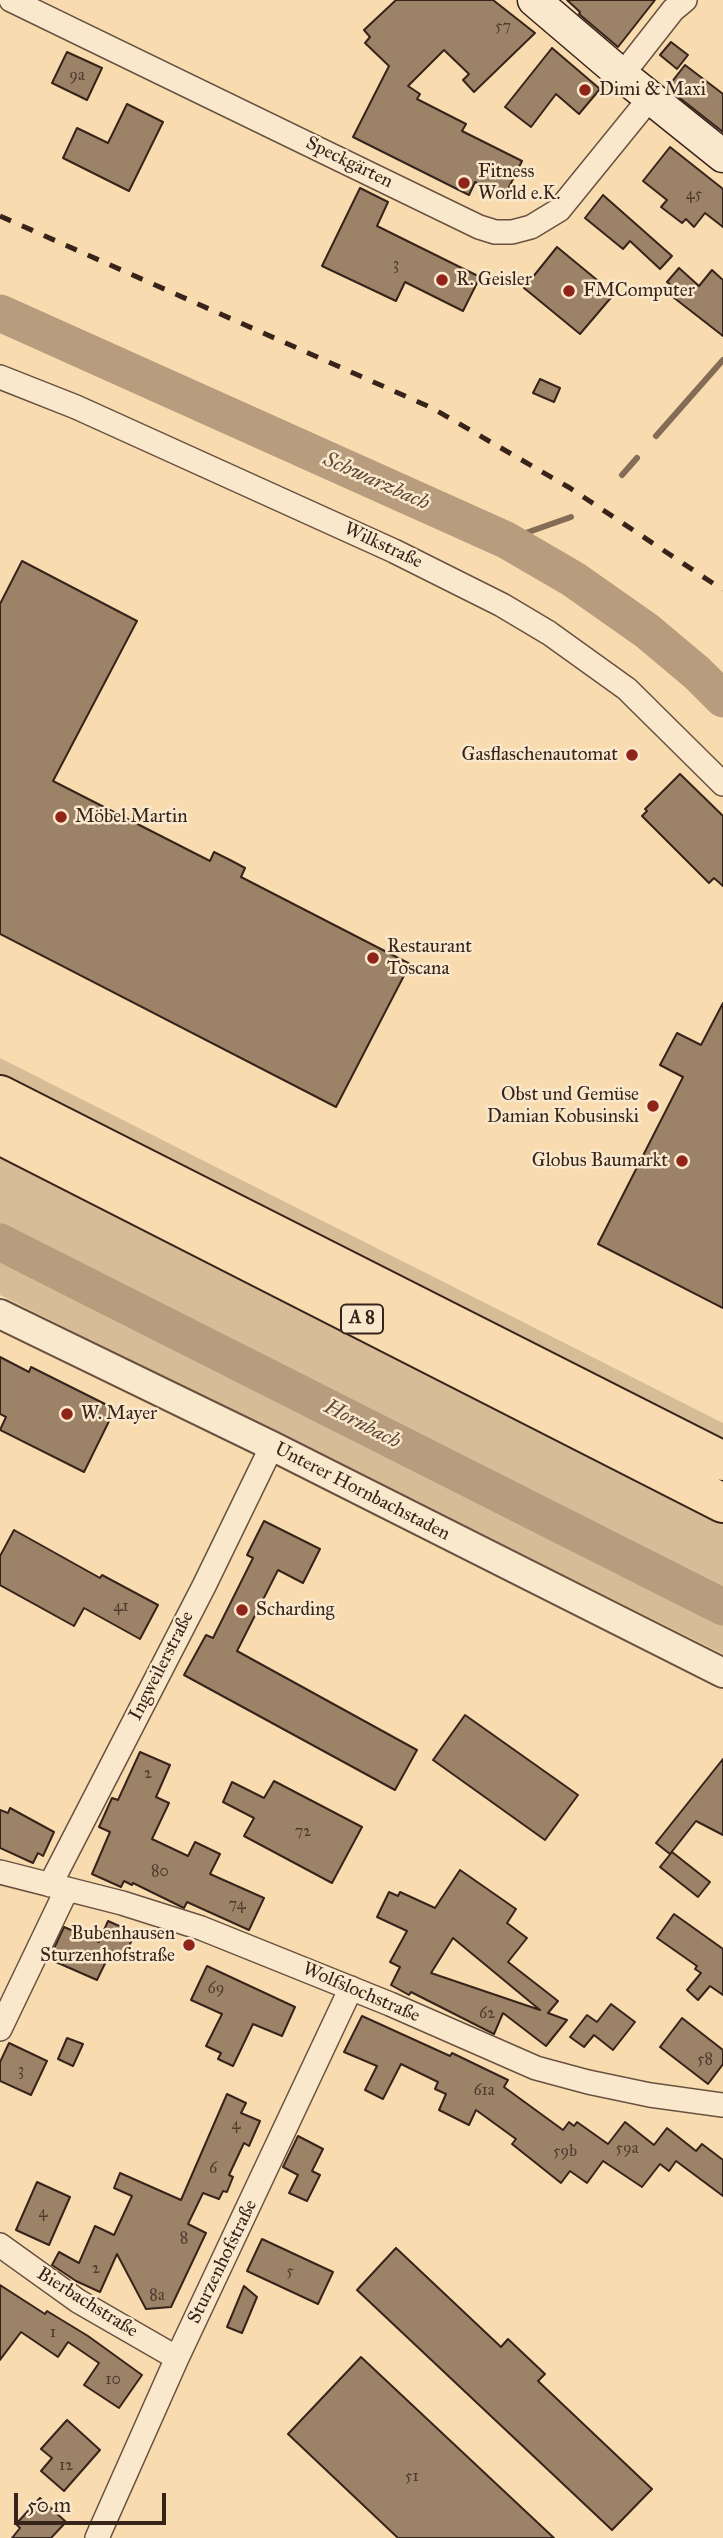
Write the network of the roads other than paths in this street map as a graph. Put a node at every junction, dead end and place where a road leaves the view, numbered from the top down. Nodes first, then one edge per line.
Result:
1 (10, 0) edge
2 (534, 0) edge
3 (685, 0) edge
4 (622, 75) junction
5 (650, 98) junction
6 (723, 156) edge
7 (0, 377) edge
8 (723, 784) edge
9 (0, 1095) edge
10 (0, 1135) edge
11 (0, 1314) edge
12 (272, 1446) junction
13 (723, 1461) edge
14 (723, 1503) edge
15 (723, 1673) edge
16 (0, 1872) edge
17 (58, 1887) junction
18 (351, 1988) junction
19 (0, 2029) edge
20 (723, 2105) edge
21 (0, 2245) edge
22 (177, 2358) junction
23 (97, 2538) edge

1 - 5 street, Speckgärten
2 - 4 main road
3 - 4 street
4 - 5 main road
5 - 6 main road
7 - 8 street, Wilkstraße
9 - 13 highway, A 8
10 - 14 highway, A 8
11 - 12 street, Unterer Hornbachstaden
12 - 15 street, Unterer Hornbachstaden
12 - 17 street, Ingweilerstraße
16 - 17 street, Wolfslochstraße
17 - 18 street, Wolfslochstraße
17 - 19 street, Ingweilerstraße
18 - 20 street, Wolfslochstraße
18 - 22 street, Sturzenhofstraße
21 - 22 street, Bierbachstraße
22 - 23 street, Sturzenhofstraße

